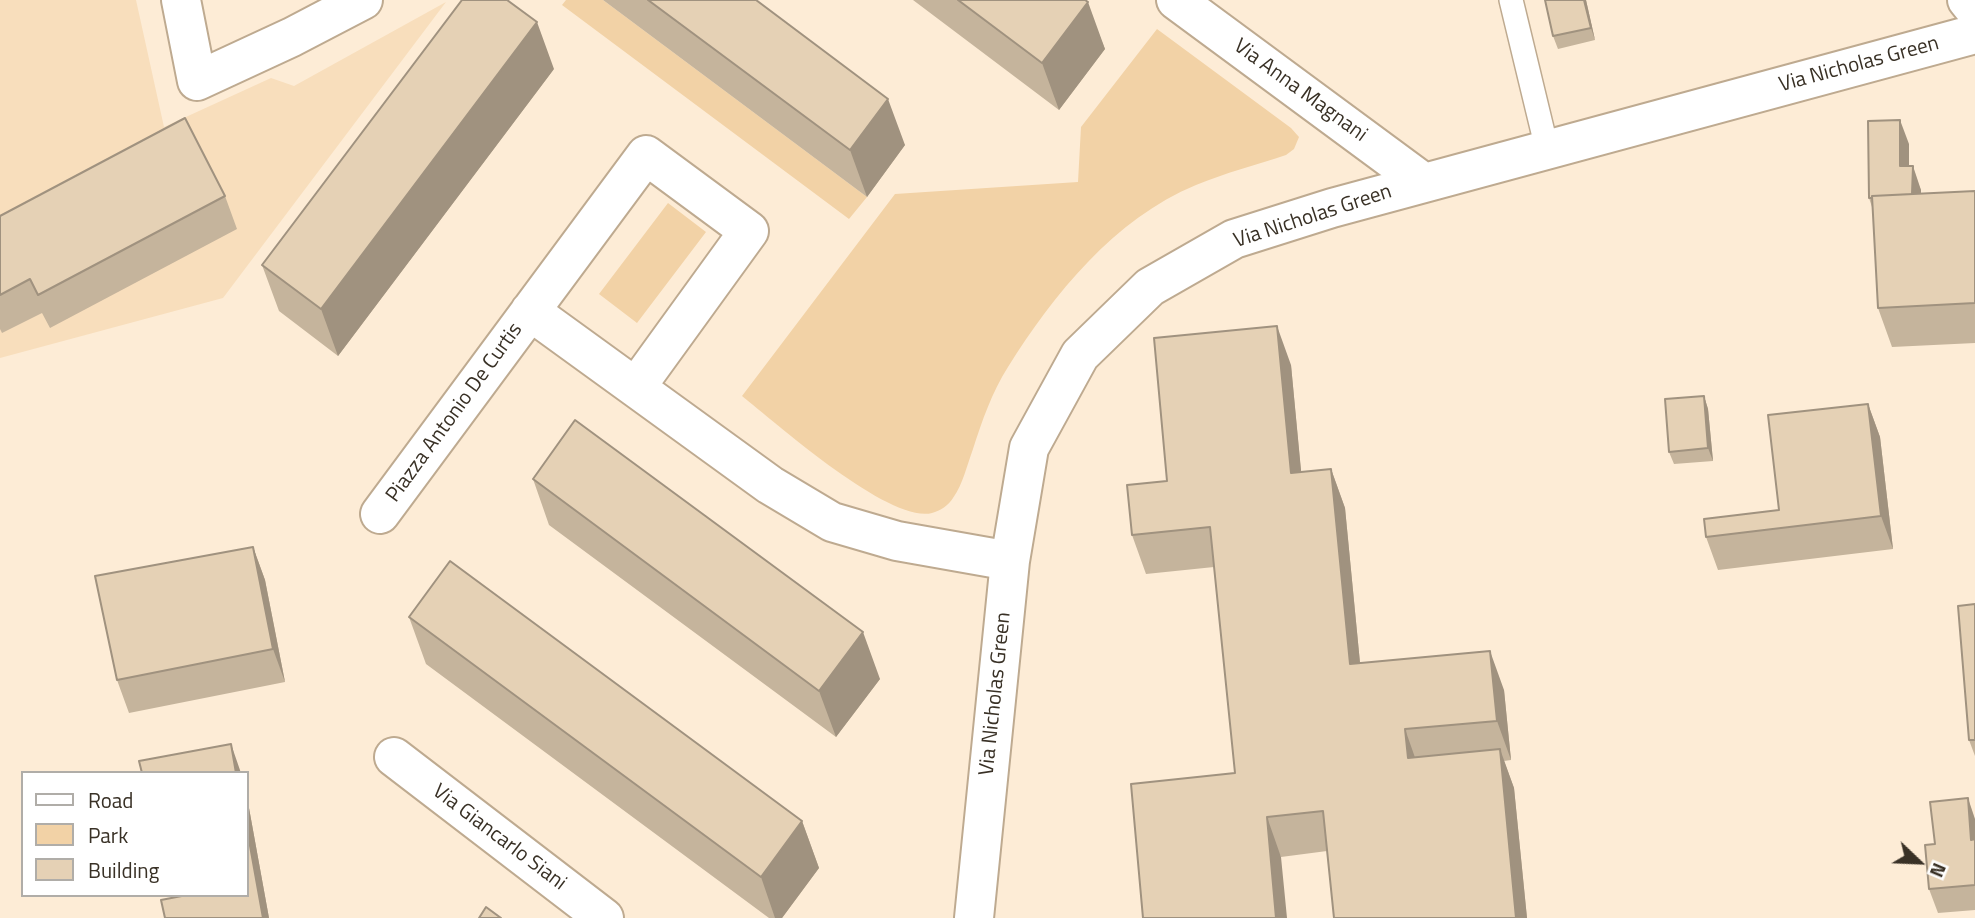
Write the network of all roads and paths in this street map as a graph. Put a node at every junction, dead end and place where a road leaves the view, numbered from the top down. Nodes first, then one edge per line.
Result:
1 (181, 0) edge
2 (363, 0) edge
3 (1176, 0) edge
4 (1511, 0) edge
5 (1967, 0) edge
6 (1975, 10) edge
7 (1975, 34) edge
8 (1548, 149) junction
9 (1424, 183) junction
10 (530, 311) junction
11 (636, 387) junction
12 (380, 514) dead end
13 (1010, 561) junction
14 (394, 757) dead end
15 (604, 918) edge
16 (974, 918) edge

1 - 2 street
3 - 9 street, Via Anna Magnani
4 - 8 lane
5 - 6 street
7 - 8 street, Via Nicholas Green
8 - 9 street, Via Nicholas Green
9 - 13 street, Via Nicholas Green
10 - 11 street, Piazza Antonio De Curtis
10 - 11 street, Piazza Antonio De Curtis
10 - 12 street, Piazza Antonio De Curtis
11 - 13 street, Piazza Antonio De Curtis
13 - 16 street, Via Nicholas Green
14 - 15 street, Via Giancarlo Siani

